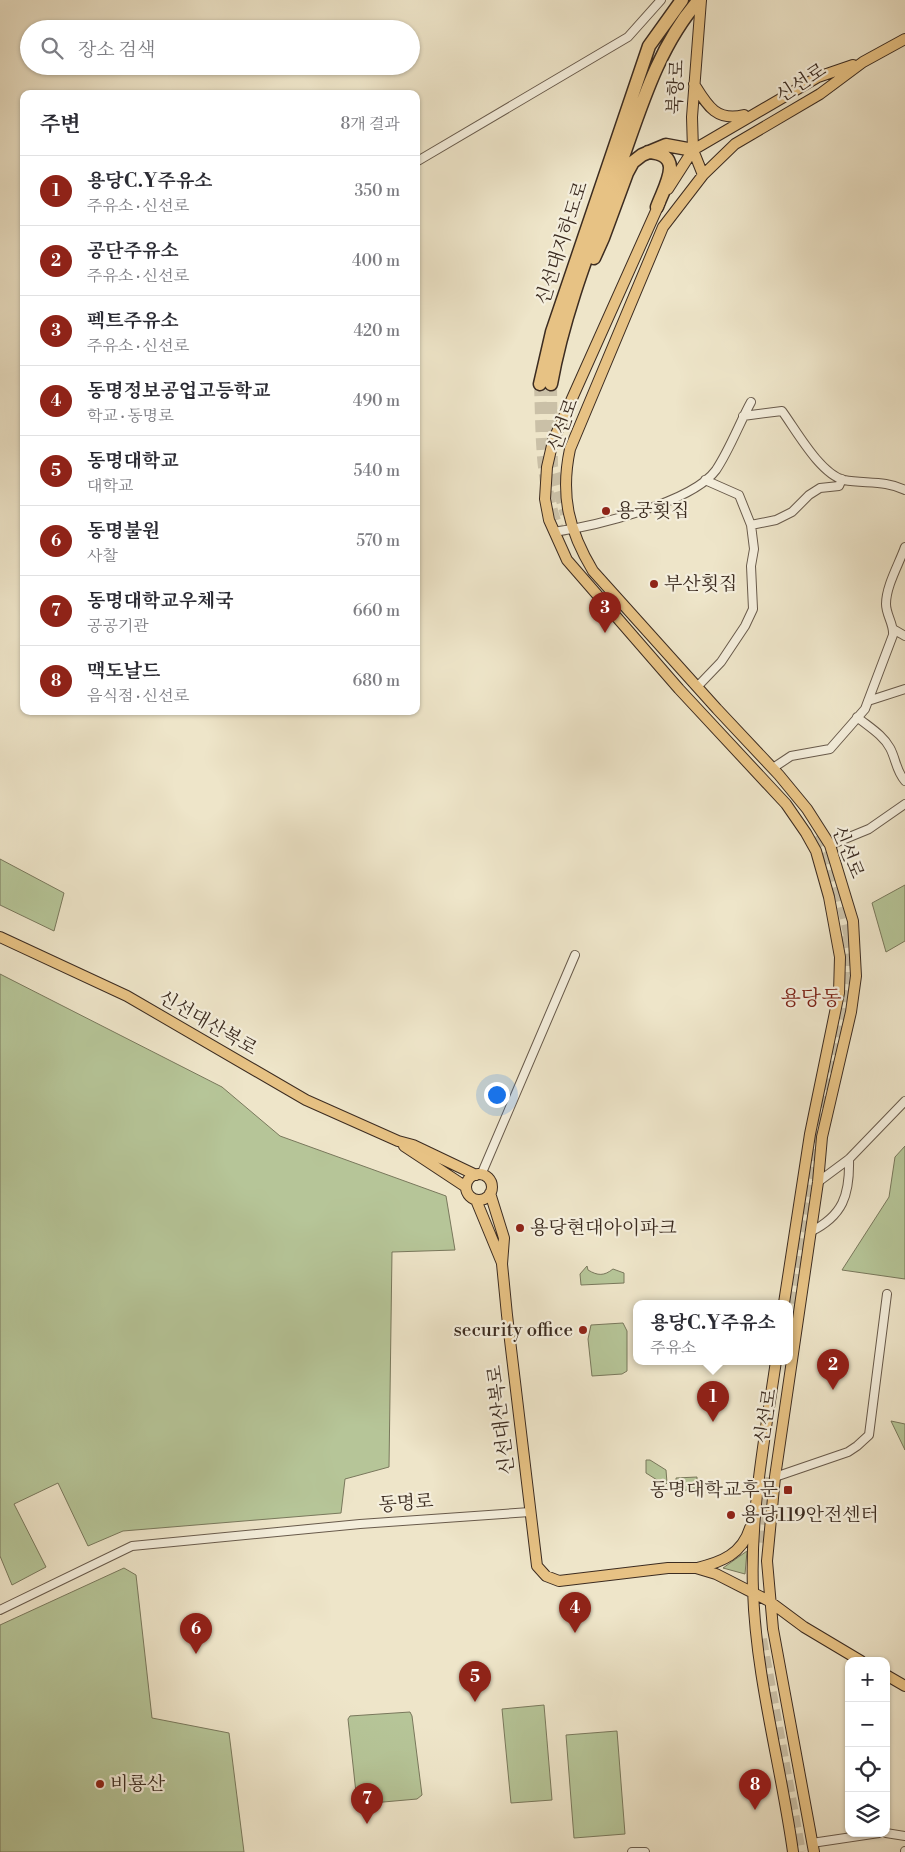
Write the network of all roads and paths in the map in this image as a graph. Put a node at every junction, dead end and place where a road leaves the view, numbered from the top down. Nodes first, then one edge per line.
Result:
1 (661, 0) edge
2 (682, 0) edge
3 (700, 0) edge
4 (905, 39) edge
5 (863, 62) junction
6 (694, 84) junction
7 (756, 112) junction
8 (630, 119) junction
9 (693, 150) junction
10 (648, 152) junction
11 (420, 160) edge
12 (703, 175) junction
13 (657, 207) junction
14 (573, 300) junction
15 (751, 402) dead end
16 (743, 416) junction
17 (705, 480) junction
18 (842, 480) junction
19 (905, 490) edge
20 (751, 525) junction
21 (574, 529) junction
22 (554, 532) junction
23 (905, 547) edge
24 (893, 629) junction
25 (905, 636) edge
26 (697, 687) junction
27 (905, 689) edge
28 (868, 701) junction
29 (857, 717) junction
30 (773, 768) junction
31 (905, 781) edge
32 (905, 804) edge
33 (817, 823) junction
34 (805, 831) junction
35 (830, 845) junction
36 (0, 937) edge
37 (575, 955) dead end
38 (905, 1101) edge
39 (398, 1141) junction
40 (849, 1159) junction
41 (478, 1175) junction
42 (818, 1182) junction
43 (466, 1187) junction
44 (490, 1193) junction
45 (476, 1200) junction
46 (810, 1232) junction
47 (502, 1264) junction
48 (887, 1294) dead end
49 (784, 1300) edge
50 (793, 1351) edge
51 (775, 1365) edge
52 (791, 1365) edge
53 (775, 1477) junction
54 (530, 1512) junction
55 (754, 1515) junction
56 (696, 1568) junction
57 (753, 1592) junction
58 (769, 1601) junction
59 (0, 1610) edge
60 (854, 1657) edge
61 (890, 1677) edge
62 (905, 1686) edge
63 (890, 1834) edge
64 (905, 1836) edge
65 (861, 1837) edge
66 (813, 1848) edge
67 (632, 1852) edge
68 (645, 1852) edge
69 (793, 1852) edge

1 - 11 street
2 - 8 highway
3 - 6 main road, 북항로
3 - 8 highway
4 - 5 main road, 신선로
5 - 7 main road, 신선로
5 - 12 main road, 신선로
6 - 7 main road
6 - 9 main road, 북항로
7 - 9 main road, 신선로
8 - 14 highway, 신선대지하도로
8 - 14 highway, 신선대지하도로
9 - 10 highway
9 - 12 main road, 북항로
9 - 13 main road, 신선로
10 - 13 highway
10 - 14 highway
12 - 21 main road, 신선로
13 - 22 main road, 신선로
15 - 16 street
16 - 17 street
16 - 18 street
17 - 20 street
17 - 21 street
18 - 19 street
18 - 20 street
20 - 26 street
21 - 22 street
21 - 26 main road, 신선로
22 - 34 main road, 신선로
23 - 24 street
24 - 25 street
24 - 28 street
26 - 30 main road, 신선로
27 - 28 street
28 - 29 street
29 - 30 street
29 - 31 street
30 - 33 main road, 신선로
32 - 35 street
33 - 34 main road
33 - 35 main road, 신선로
34 - 49 main road, 신선로
35 - 42 main road, 신선로
36 - 39 main road, 신선대산복로
37 - 41 street
38 - 40 street
39 - 41 main road, 신선대산복로
39 - 43 main road, 신선대산복로
40 - 42 street
40 - 46 street
41 - 43 main road
41 - 44 main road, 신선대산복로
42 - 46 main road, 신선로
43 - 45 main road, 신선대산복로
44 - 45 main road
44 - 47 main road, 신선대산복로
45 - 47 main road, 신선대산복로
46 - 50 main road, 신선로
47 - 54 main road, 신선대산복로
48 - 53 street
51 - 55 main road, 신선로
52 - 53 main road, 신선로
53 - 58 main road, 신선로
54 - 56 main road
54 - 59 street, 동명로
55 - 56 main road
55 - 57 main road, 신선로
56 - 57 main road
57 - 58 main road
57 - 69 main road, 신선로
58 - 60 main road
58 - 66 main road, 신선로
61 - 62 main road
63 - 64 street
65 - 66 street
67 - 68 street

